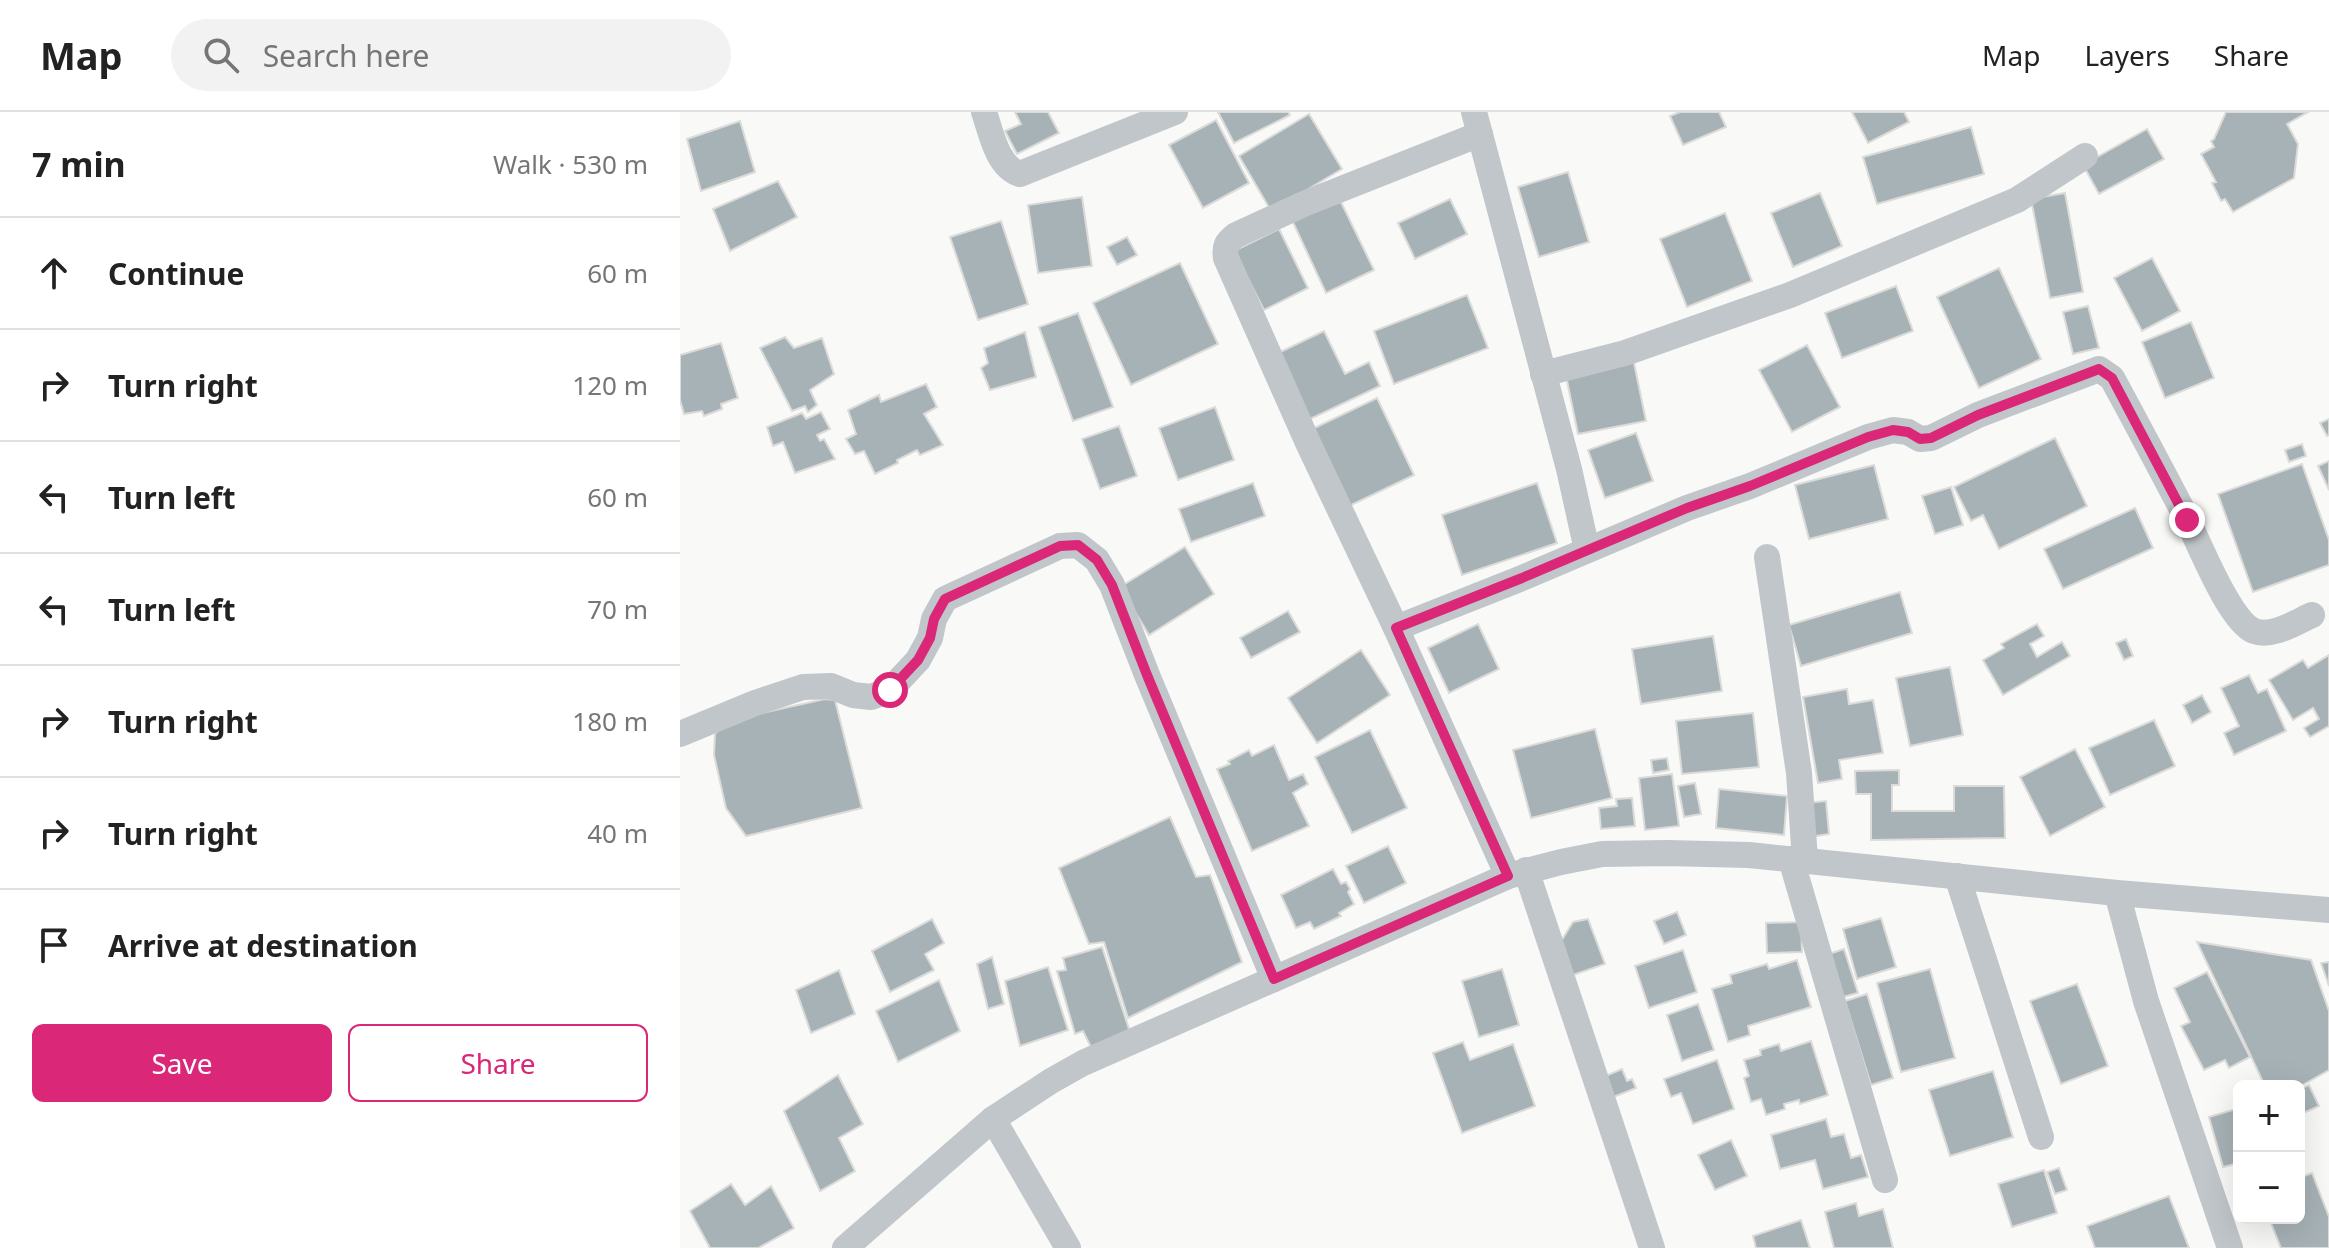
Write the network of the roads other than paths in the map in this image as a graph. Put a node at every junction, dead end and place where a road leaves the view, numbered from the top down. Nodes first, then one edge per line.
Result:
1 (984, 112) edge
2 (1175, 112) edge
3 (1477, 123) edge
4 (2085, 156) dead end
5 (1543, 374) junction
6 (1587, 550) junction
7 (1767, 557) dead end
8 (2312, 615) dead end
9 (1396, 628) junction
10 (680, 734) edge
11 (1798, 859) junction
12 (1517, 873) junction
13 (1957, 876) junction
14 (2117, 893) junction
15 (2329, 910) edge
16 (1274, 979) junction
17 (993, 1119) junction
18 (2041, 1137) dead end
19 (1885, 1180) dead end
20 (845, 1248) edge
21 (1068, 1248) edge
22 (1652, 1248) edge
23 (2230, 1248) edge

1 - 2 street
3 - 5 street
3 - 9 street
4 - 5 street
5 - 6 street
6 - 8 street
6 - 9 street
7 - 11 street
9 - 12 street
10 - 16 street
11 - 12 street
11 - 13 street
11 - 19 street
12 - 16 street
12 - 22 street
13 - 14 street
13 - 18 street
14 - 15 street
14 - 23 street
16 - 17 street
17 - 20 street
17 - 21 street

